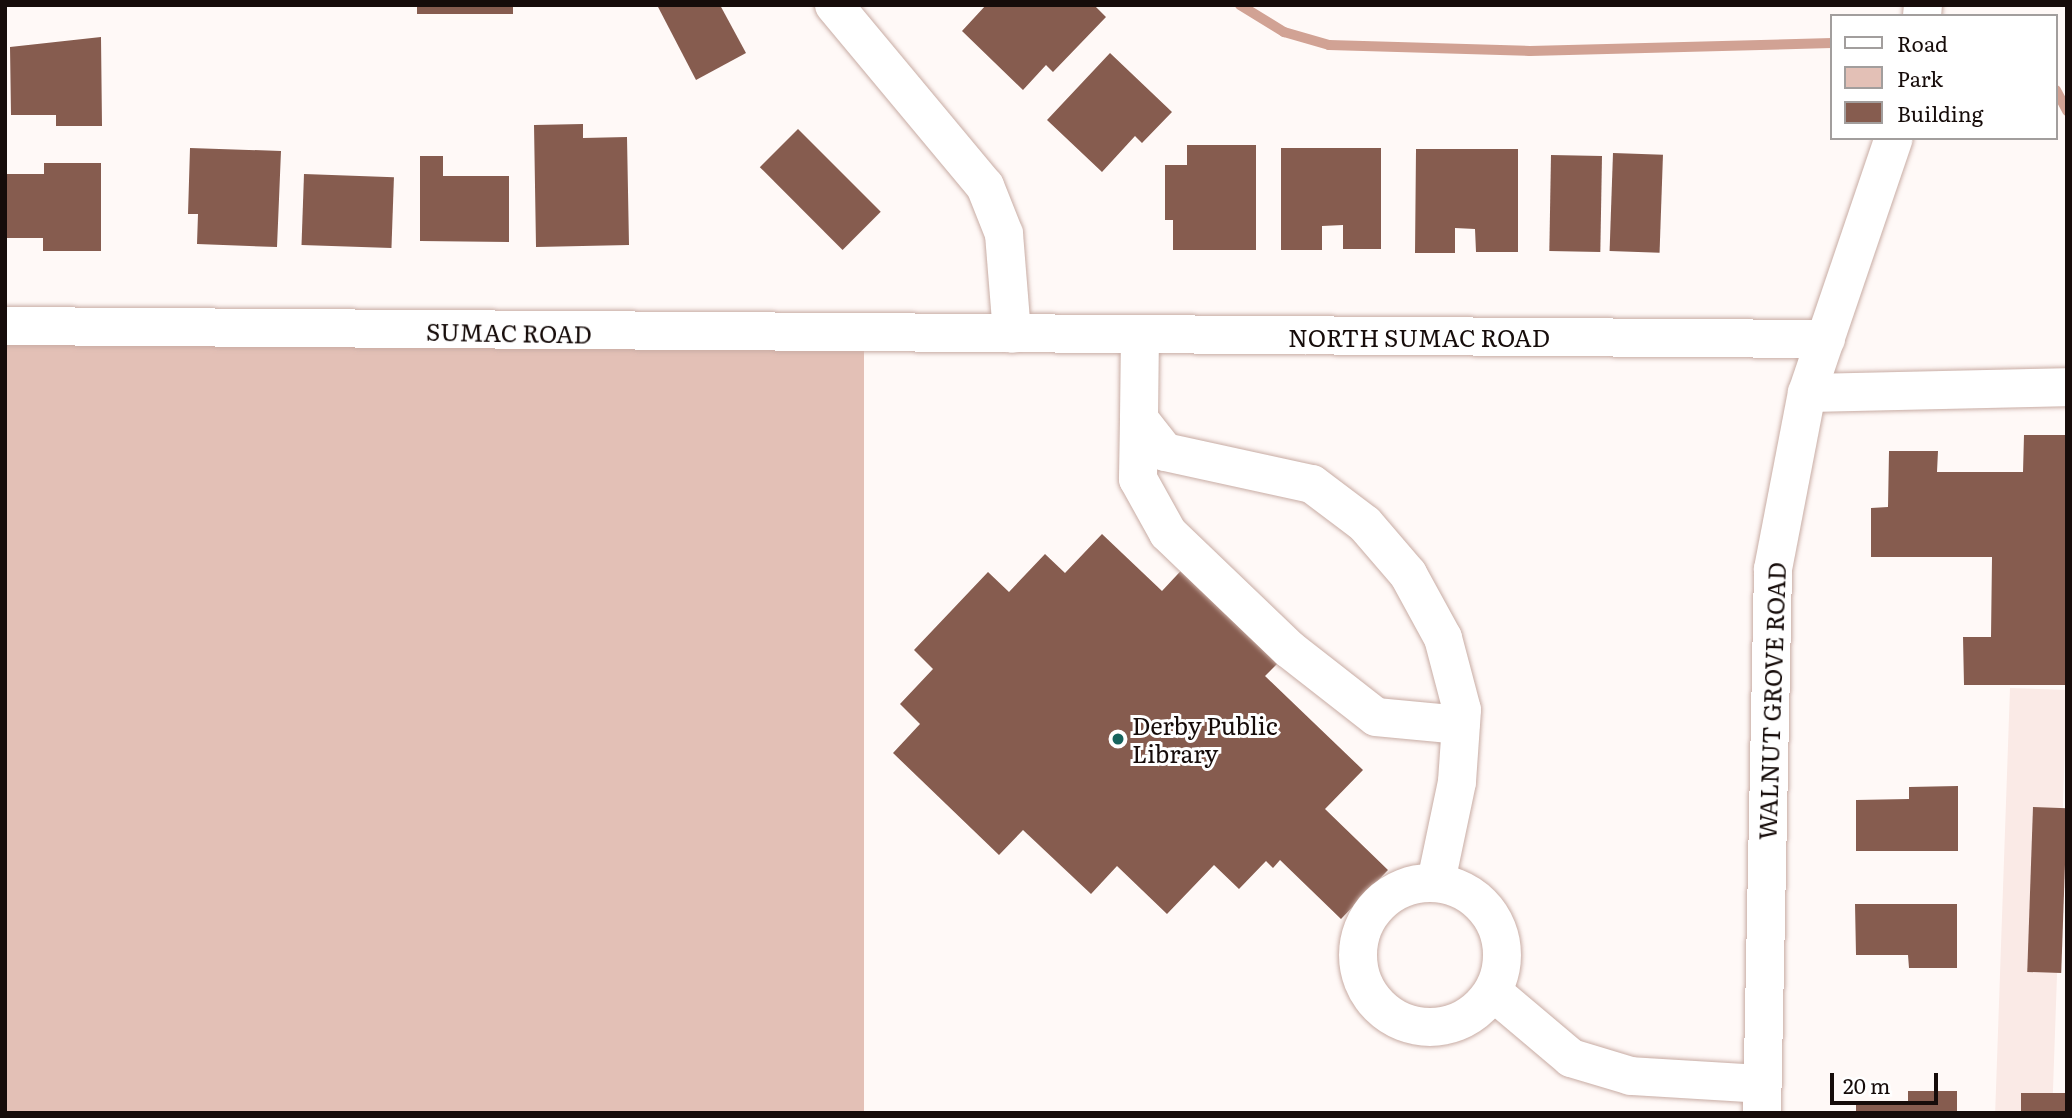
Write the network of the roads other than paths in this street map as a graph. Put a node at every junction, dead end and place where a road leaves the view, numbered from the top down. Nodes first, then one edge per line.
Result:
1 (834, 5) edge
2 (1893, 140) edge
3 (5, 326) edge
4 (1012, 334) junction
5 (1140, 335) junction
6 (1826, 339) junction
7 (2067, 387) edge
8 (1807, 393) junction
9 (1139, 419) junction
10 (1461, 725) junction
11 (1436, 882) junction
12 (1493, 992) junction
13 (1762, 1098) edge

1 - 4 street
2 - 6 street, WALNUT GROVE ROAD
3 - 4 street, SUMAC ROAD
4 - 5 street, NORTH SUMAC ROAD
5 - 6 street, NORTH SUMAC ROAD
5 - 9 street
6 - 8 street, WALNUT GROVE ROAD
7 - 8 street
8 - 13 street, WALNUT GROVE ROAD
9 - 10 street
9 - 10 street
10 - 11 street
11 - 12 street
11 - 12 street
12 - 13 street

